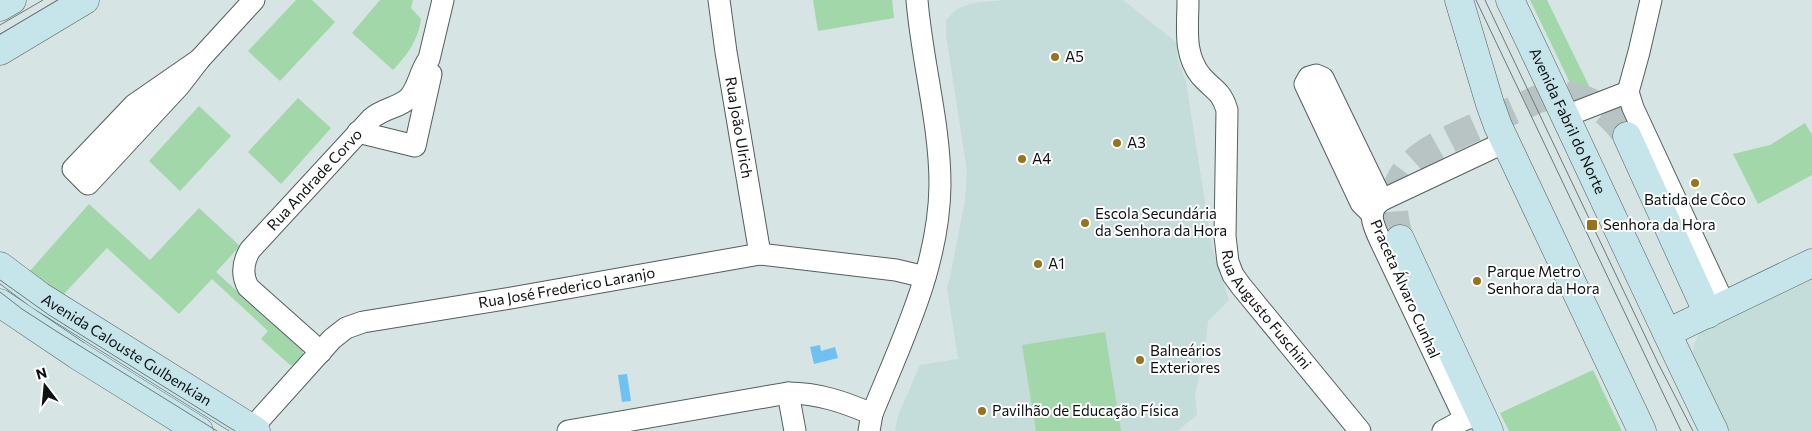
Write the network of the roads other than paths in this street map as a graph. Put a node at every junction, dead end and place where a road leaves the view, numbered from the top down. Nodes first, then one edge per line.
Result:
1 (12, 0) edge
2 (85, 0) edge
3 (254, 0) edge
4 (443, 0) edge
5 (719, 0) edge
6 (917, 0) edge
7 (1188, 0) edge
8 (1460, 0) edge
9 (1510, 0) edge
10 (1651, 0) edge
11 (0, 7) edge
12 (0, 51) edge
13 (429, 59) junction
14 (199, 60) junction
15 (1628, 92) junction
16 (1566, 116) junction
17 (358, 132) junction
18 (1627, 136) tunnel mouth
19 (1505, 142) junction
20 (1377, 207) junction
21 (1400, 239) tunnel mouth
22 (760, 254) junction
23 (1812, 263) edge
24 (0, 266) edge
25 (925, 277) junction
26 (0, 303) edge
27 (1716, 310) junction
28 (1666, 333) junction
29 (321, 352) junction
30 (788, 393) junction
31 (870, 422) edge
32 (1478, 422) edge
33 (254, 430) edge
34 (199, 431) edge
35 (568, 431) edge
36 (795, 431) edge
37 (1360, 431) edge
38 (1443, 431) edge
39 (1642, 431) edge
40 (1714, 431) edge

1 - 11 main road
2 - 12 main road
3 - 14 street
4 - 13 street, Rua Andrade Corvo
5 - 22 street, Rua João Ulrich
6 - 25 street
7 - 37 street, Rua Augusto Fuschini
8 - 19 main road
9 - 16 main road, Avenida Fabril do Norte
10 - 15 street
13 - 17 street, Rua Andrade Corvo
13 - 17 street
14 - 14 street
15 - 16 street
15 - 27 street
16 - 28 main road, Avenida Fabril do Norte
17 - 29 street, Rua Andrade Corvo
18 - 27 main road
19 - 20 street, Praceta Álvaro Cunhal
19 - 39 main road
20 - 20 street
20 - 32 street, Praceta Álvaro Cunhal
21 - 32 main road
22 - 25 street, Rua José Frederico Laranjo
22 - 29 street, Rua José Frederico Laranjo
23 - 27 main road
24 - 33 main road, Avenida Calouste Gulbenkian
25 - 31 street
26 - 34 main road, Avenida Calouste Gulbenkian
27 - 28 main road
28 - 40 main road, Avenida Fabril do Norte
29 - 33 street, Rua José Frederico Laranjo
30 - 31 street
30 - 35 street
30 - 36 street
32 - 38 street

